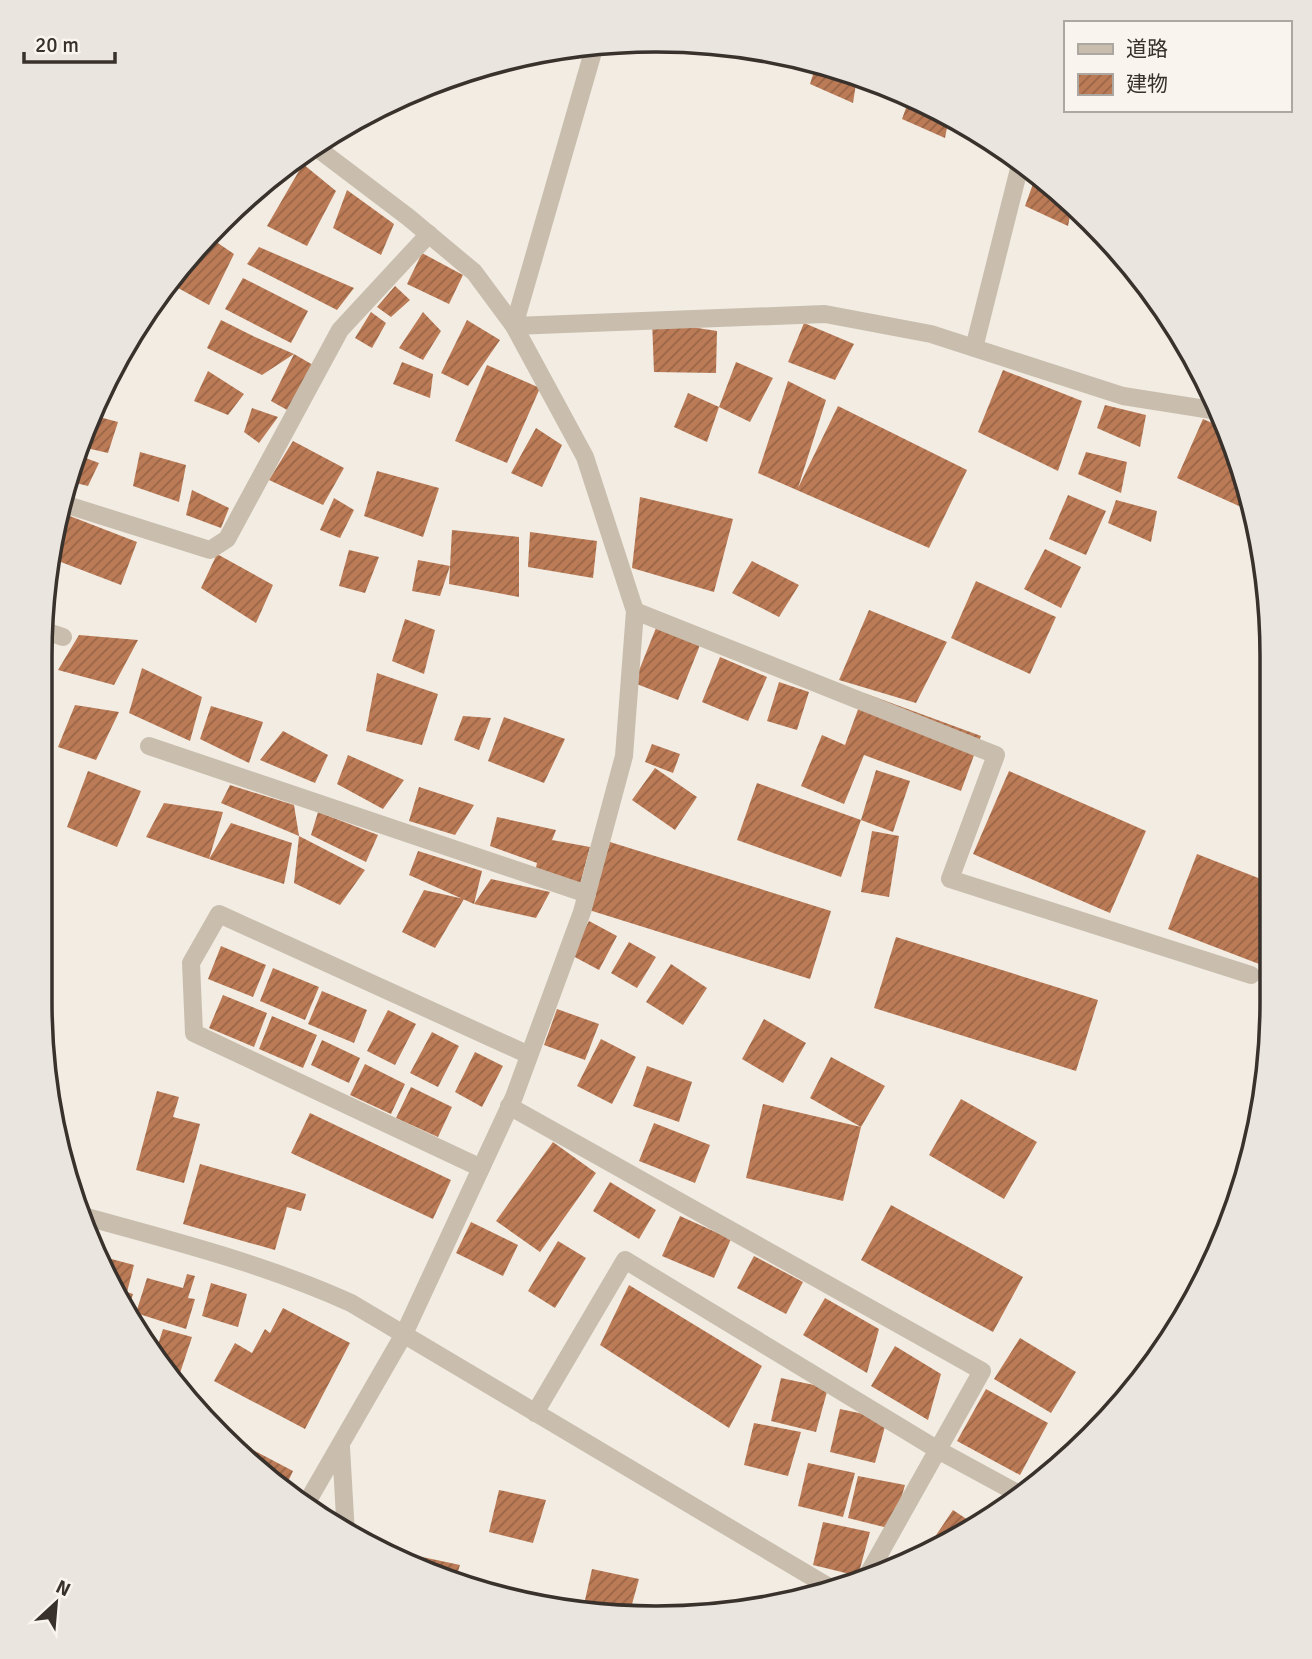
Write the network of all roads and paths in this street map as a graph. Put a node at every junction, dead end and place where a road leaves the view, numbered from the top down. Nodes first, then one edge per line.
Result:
1 (592, 57) edge
2 (323, 153) edge
3 (1018, 173) edge
4 (429, 234) junction
5 (514, 326) junction
6 (974, 348) junction
7 (1207, 409) edge
8 (71, 506) edge
9 (635, 611) junction
10 (53, 634) edge
11 (63, 637) dead end
12 (149, 746) dead end
13 (587, 894) junction
14 (1251, 975) dead end
15 (529, 1055) junction
16 (509, 1106) junction
17 (481, 1168) junction
18 (93, 1219) edge
19 (404, 1334) junction
20 (535, 1413) junction
21 (341, 1447) junction
22 (938, 1450) junction
23 (1012, 1490) edge
24 (310, 1497) edge
25 (345, 1520) edge
26 (873, 1566) edge
27 (822, 1583) edge

1 - 5 street
2 - 4 street
3 - 6 street
4 - 5 street
4 - 8 street
5 - 6 street
5 - 9 street
6 - 7 street
9 - 13 street
9 - 14 street
10 - 11 street
12 - 13 street
13 - 15 street
15 - 16 street
15 - 17 street
16 - 17 street
16 - 22 street
17 - 19 street
18 - 19 street
19 - 20 street
19 - 21 street
20 - 22 street
20 - 27 street
21 - 24 street
21 - 25 street
22 - 23 street
22 - 26 street

